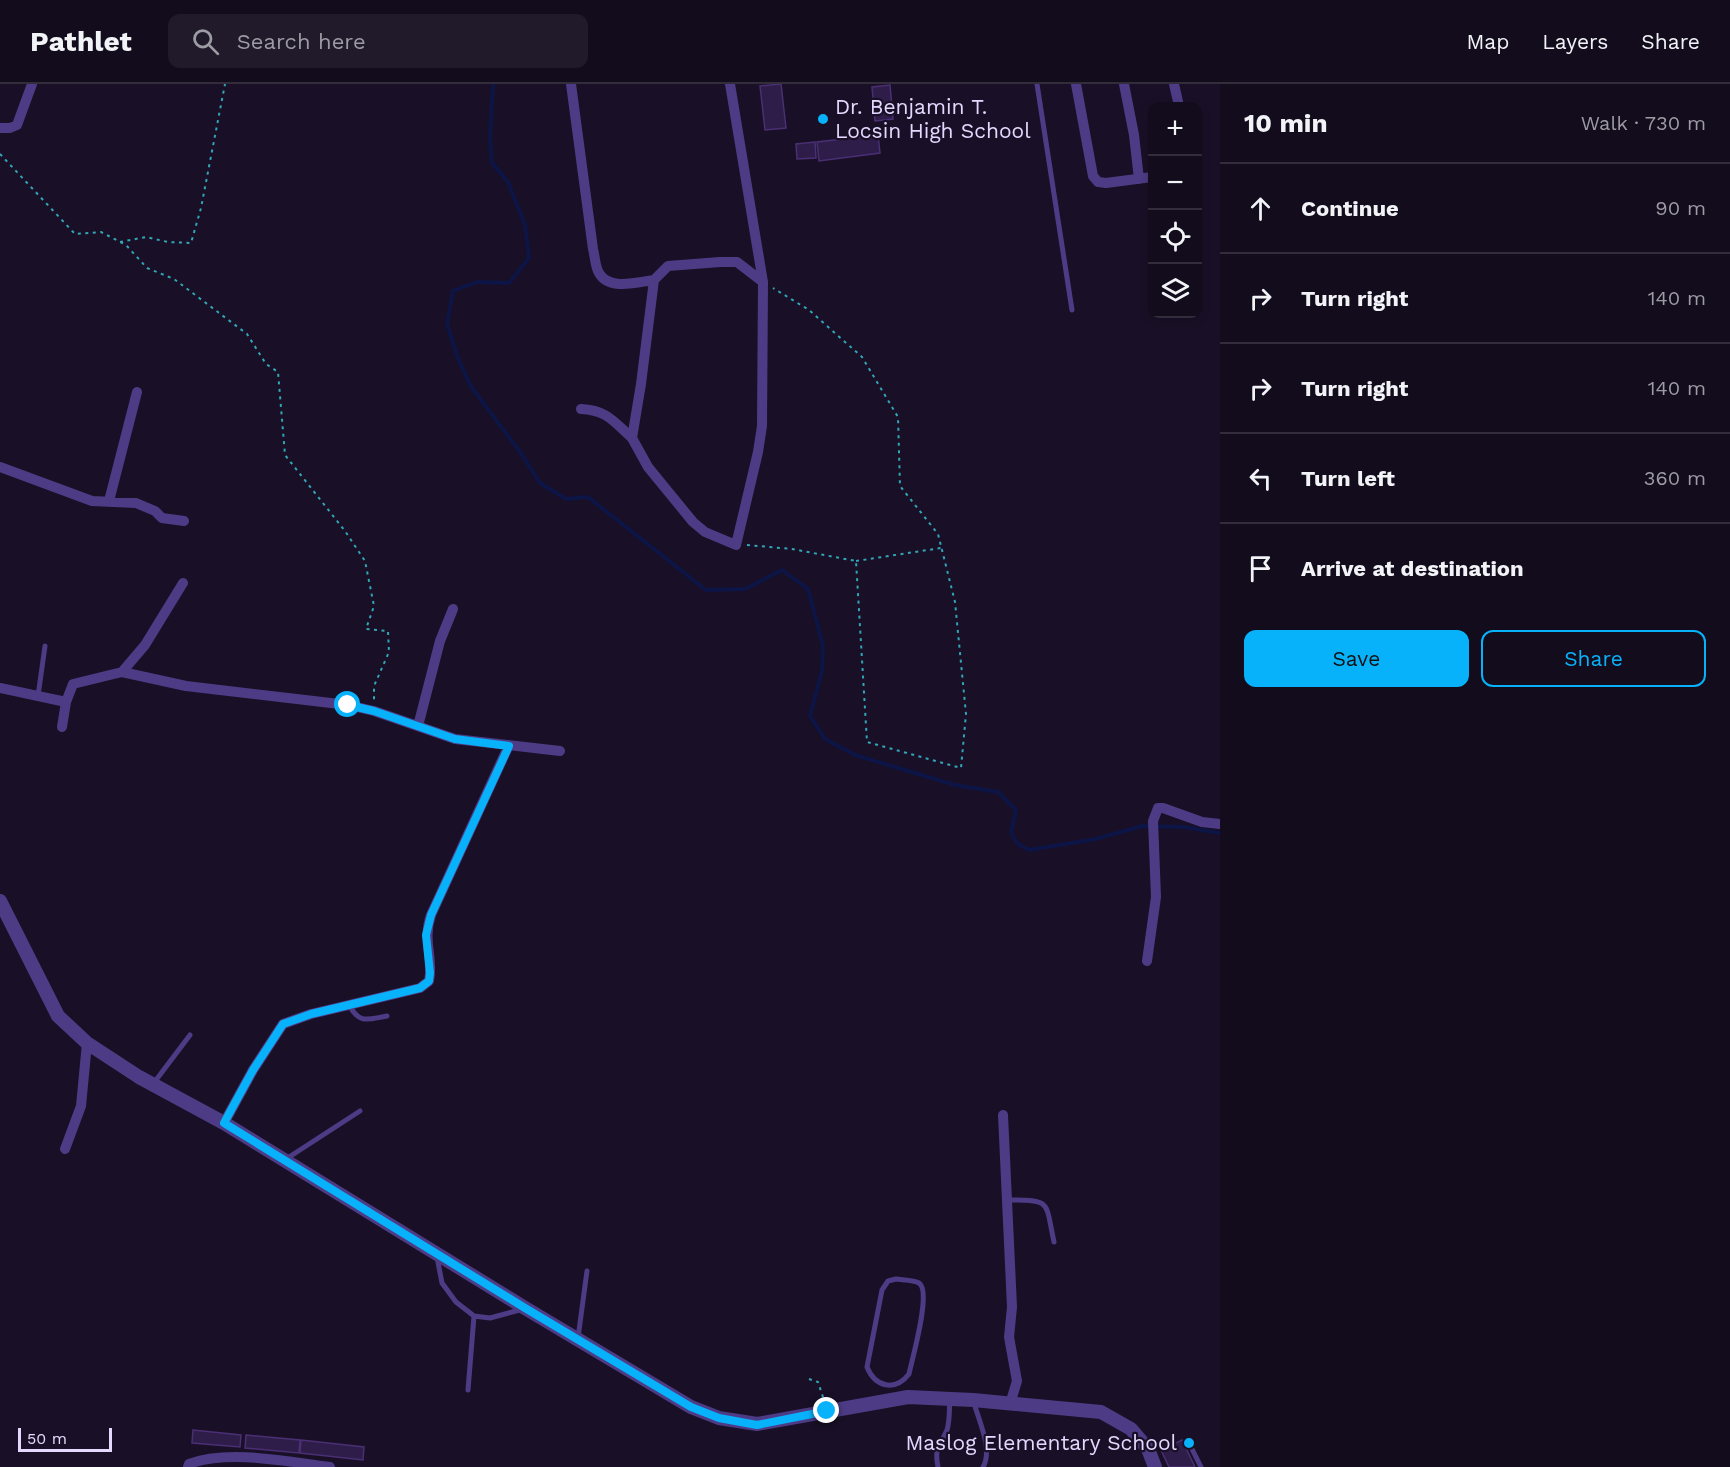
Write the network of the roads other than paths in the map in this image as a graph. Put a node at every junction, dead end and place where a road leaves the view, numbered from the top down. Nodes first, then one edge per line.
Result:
1 (32, 84) edge
2 (571, 84) edge
3 (730, 84) edge
4 (1037, 84) edge
5 (1076, 84) edge
6 (1124, 84) edge
7 (1174, 84) edge
8 (1178, 102) edge
9 (0, 128) edge
10 (1148, 178) edge
11 (1139, 179) junction
12 (654, 280) junction
13 (763, 282) junction
14 (1072, 310) dead end
15 (136, 392) dead end
16 (581, 409) dead end
17 (633, 438) junction
18 (0, 467) edge
19 (109, 501) junction
20 (184, 520) dead end
21 (183, 583) dead end
22 (453, 609) dead end
23 (45, 646) dead end
24 (122, 672) junction
25 (0, 688) edge
26 (38, 696) junction
27 (66, 702) junction
28 (418, 726) junction
29 (62, 727) dead end
30 (509, 746) junction
31 (560, 752) dead end
32 (1220, 824) edge
33 (0, 901) edge
34 (1147, 961) dead end
35 (349, 1005) junction
36 (387, 1016) dead end
37 (190, 1035) dead end
38 (87, 1043) junction
39 (152, 1085) junction
40 (360, 1111) dead end
41 (1003, 1114) dead end
42 (224, 1123) junction
43 (64, 1149) dead end
44 (285, 1160) junction
45 (1006, 1200) junction
46 (1054, 1242) dead end
47 (437, 1254) junction
48 (587, 1271) dead end
49 (525, 1308) junction
50 (474, 1316) junction
51 (577, 1340) junction
52 (882, 1384) junction
53 (468, 1390) dead end
54 (950, 1399) junction
55 (973, 1400) junction
56 (881, 1402) junction
57 (1010, 1404) junction
58 (1192, 1449) dead end
59 (246, 1462) edge
60 (290, 1464) edge
61 (188, 1467) edge
62 (330, 1467) edge
63 (938, 1467) edge
64 (983, 1467) edge
65 (1155, 1467) edge
66 (1201, 1467) edge

1 - 9 street
2 - 12 street
3 - 13 street
4 - 14 lane
5 - 11 street
6 - 11 street
7 - 8 street
10 - 11 street
12 - 13 street
12 - 17 street
13 - 17 street
15 - 19 street
16 - 17 street
18 - 19 street
19 - 20 street
21 - 24 street
22 - 28 street
23 - 26 lane
24 - 27 street
24 - 28 street
25 - 26 street
26 - 27 street
27 - 29 street
28 - 30 street
30 - 31 street
30 - 35 street
32 - 34 street
33 - 38 street
35 - 36 lane
35 - 42 street
37 - 39 lane
38 - 39 street
38 - 43 street
39 - 42 street
40 - 44 lane
41 - 45 street
42 - 44 street
44 - 47 street
45 - 46 lane
45 - 57 street
47 - 49 street
47 - 50 lane
48 - 51 lane
49 - 50 lane
49 - 51 street
50 - 53 lane
51 - 56 street
52 - 52 lane
52 - 56 lane
54 - 55 street
54 - 56 street
54 - 63 lane
55 - 57 street
55 - 64 lane
57 - 65 street
58 - 66 lane
59 - 60 street
59 - 61 street
60 - 62 street

